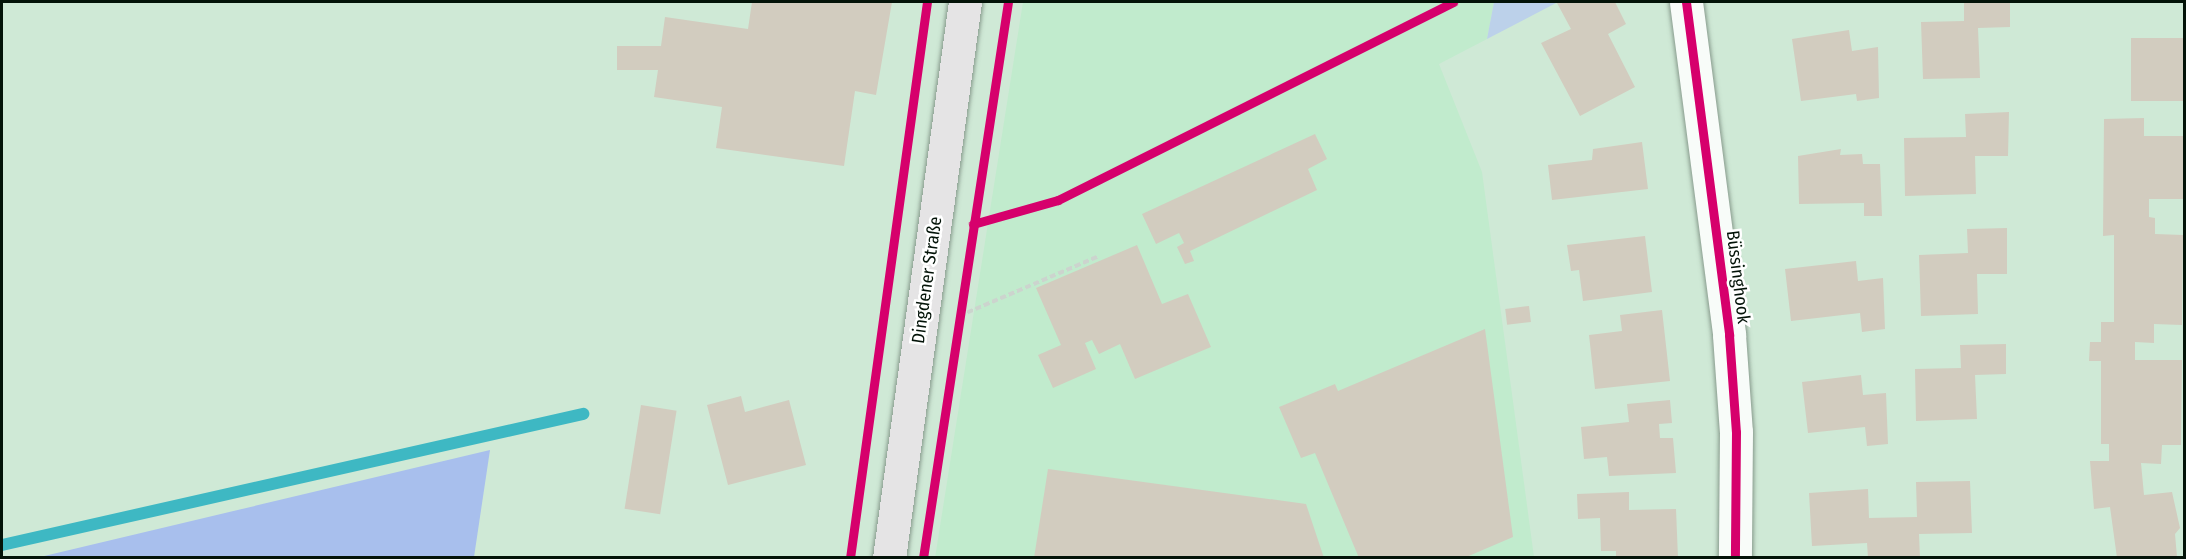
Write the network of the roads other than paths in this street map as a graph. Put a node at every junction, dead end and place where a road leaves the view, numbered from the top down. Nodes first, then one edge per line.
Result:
1 (965, 2) edge
2 (1686, 2) edge
3 (889, 558) edge
4 (1735, 558) edge

1 - 3 main road, Dingdener Straße
2 - 4 street, Büssinghook

